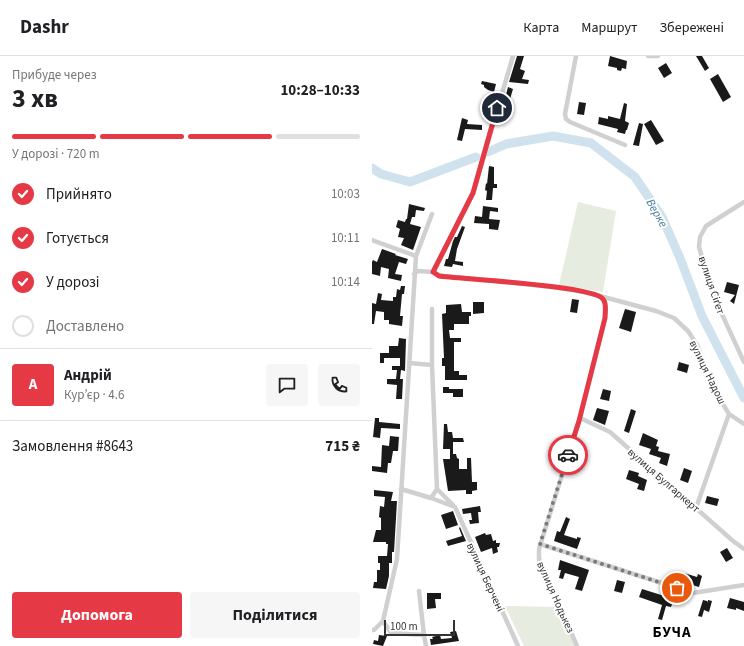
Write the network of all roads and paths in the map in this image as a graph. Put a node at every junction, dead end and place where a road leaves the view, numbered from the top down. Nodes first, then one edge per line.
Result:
1 (513, 56) edge
2 (576, 56) edge
3 (648, 56) edge
4 (658, 56) edge
5 (625, 145) dead end
6 (744, 202) edge
7 (432, 214) dead end
8 (372, 240) edge
9 (416, 256) junction
10 (433, 272) junction
11 (414, 274) junction
12 (599, 295) junction
13 (432, 309) dead end
14 (409, 362) junction
15 (744, 362) edge
16 (432, 365) junction
17 (729, 414) junction
18 (580, 418) junction
19 (744, 424) edge
20 (401, 489) junction
21 (437, 489) junction
22 (431, 498) junction
23 (455, 507) junction
24 (696, 508) junction
25 (540, 544) junction
26 (744, 549) edge
27 (744, 585) edge
28 (419, 591) dead end
29 (383, 621) junction
30 (372, 632) edge
31 (424, 635) junction
32 (426, 646) edge
33 (518, 646) edge
34 (577, 646) edge

1 - 10 street
2 - 5 street
3 - 4 street
6 - 15 street, вулиця Сіґет
7 - 9 street
8 - 9 street
9 - 11 street
10 - 11 street
10 - 12 street
11 - 14 street
12 - 17 street, вулиця Надош
12 - 18 street, вулиця Нодькез
13 - 16 street
14 - 16 street
14 - 20 street
16 - 21 street
17 - 19 street, вулиця Надош
17 - 24 street, вулиця Надош
18 - 24 street, вулиця Булгаркерт
18 - 25 street, вулиця Нодькез
20 - 22 street
20 - 29 street
21 - 22 street
21 - 23 street, вулиця Берчені
22 - 23 street
23 - 33 street, вулиця Берчені
24 - 26 street, вулиця Булгаркерт
25 - 27 street
25 - 34 street, вулиця Нодькез
28 - 31 street
29 - 30 street
29 - 31 street
31 - 32 street

